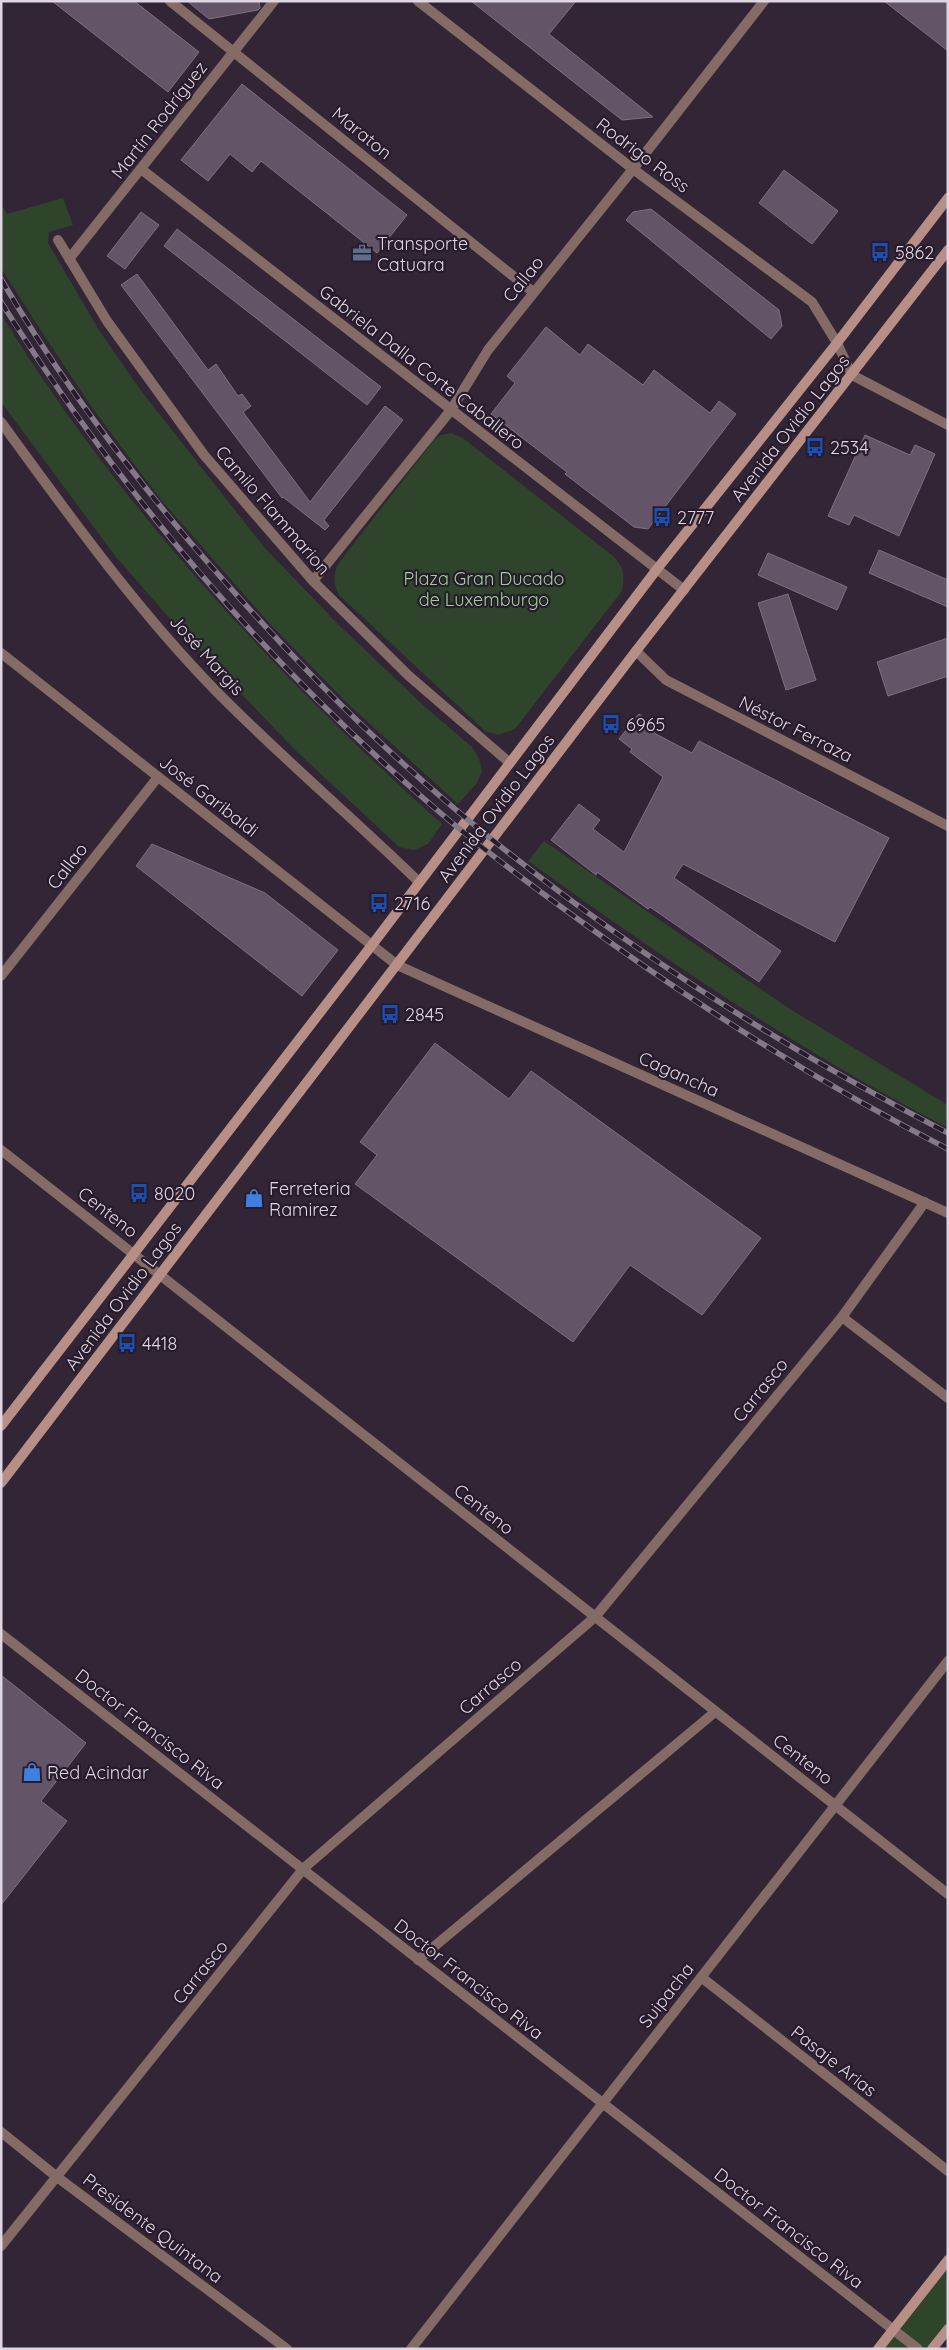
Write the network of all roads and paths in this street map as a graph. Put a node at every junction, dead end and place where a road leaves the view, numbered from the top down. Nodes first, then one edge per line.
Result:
1 (170, 1) edge
2 (274, 1) edge
3 (418, 1) edge
4 (758, 3) edge
5 (234, 51) junction
6 (141, 169) junction
7 (633, 170) junction
8 (948, 198) edge
9 (58, 240) dead end
10 (948, 250) edge
11 (69, 259) junction
12 (533, 292) junction
13 (837, 344) junction
14 (852, 375) junction
15 (451, 410) junction
16 (1, 422) edge
17 (948, 425) edge
18 (657, 569) junction
19 (313, 581) junction
20 (684, 590) junction
21 (636, 651) junction
22 (1, 653) edge
23 (510, 763) junction
24 (158, 776) junction
25 (948, 826) edge
26 (419, 882) junction
27 (372, 945) junction
28 (397, 965) junction
29 (1, 976) edge
30 (1, 1150) edge
31 (924, 1202) junction
32 (948, 1213) edge
33 (135, 1253) junction
34 (160, 1275) junction
35 (842, 1317) junction
36 (948, 1398) edge
37 (1, 1426) edge
38 (1, 1482) edge
39 (595, 1617) junction
40 (1, 1634) edge
41 (948, 1661) edge
42 (715, 1712) junction
43 (835, 1806) junction
44 (304, 1868) junction
45 (948, 1894) edge
46 (418, 1960) junction
47 (701, 1977) junction
48 (602, 2104) junction
49 (1, 2132) edge
50 (948, 2171) edge
51 (57, 2177) junction
52 (1, 2246) edge
53 (948, 2260) edge
54 (893, 2329) junction
55 (948, 2329) edge
56 (287, 2349) edge
57 (411, 2349) edge
58 (878, 2349) edge
59 (918, 2349) edge
60 (932, 2349) edge

1 - 5 street, Maraton
2 - 5 street, Martín Rodríguez
3 - 7 street, Rodrigo Ross
4 - 7 street, Callao
5 - 6 street, Martín Rodríguez
5 - 12 street, Maraton
6 - 11 street, Martín Rodríguez
6 - 15 street, Gabriela Dalla Corte Caballero
7 - 12 street, Callao
7 - 13 street, Rodrigo Ross
8 - 13 main road, Avenida Ovidio Lagos
9 - 11 street, Camilo Flammarion
10 - 14 main road, Avenida Ovidio Lagos
11 - 19 street, Camilo Flammarion
12 - 15 street, Callao
13 - 14 street, Rodrigo Ross
13 - 18 main road, Avenida Ovidio Lagos
14 - 17 street
14 - 20 main road, Avenida Ovidio Lagos
15 - 18 street, Gabriela Dalla Corte Caballero
15 - 19 street, Callao
16 - 26 street, José Margis
18 - 20 street, Gabriela Dalla Corte Caballero
18 - 23 main road, Avenida Ovidio Lagos
19 - 23 street, Camilo Flammarion
20 - 21 main road, Avenida Ovidio Lagos
21 - 25 street, Néstor Ferraza
21 - 28 main road, Avenida Ovidio Lagos
22 - 24 street, José Garibaldi
23 - 26 main road, Avenida Ovidio Lagos
24 - 27 street, José Garibaldi
24 - 29 street, Callao
26 - 27 main road, Avenida Ovidio Lagos
27 - 28 street, José Garibaldi
27 - 33 main road, Avenida Ovidio Lagos
28 - 31 street, Cagancha
28 - 34 main road, Avenida Ovidio Lagos
30 - 33 street, Centeno
31 - 32 street, Cagancha
31 - 35 street, Carrasco
33 - 34 street, Centeno
33 - 37 main road, Avenida Ovidio Lagos
34 - 38 main road, Avenida Ovidio Lagos
34 - 39 street, Centeno
35 - 36 street
35 - 39 street, Carrasco
39 - 42 street, Centeno
39 - 44 street, Carrasco
40 - 44 street, Doctor Francisco Riva
41 - 43 street, Suipacha
42 - 43 street, Centeno
42 - 46 street
43 - 45 street, Centeno
43 - 47 street, Suipacha
44 - 46 street, Doctor Francisco Riva
44 - 51 street, Carrasco
46 - 48 street, Doctor Francisco Riva
47 - 48 street, Suipacha
47 - 50 street, Pasaje Arias
48 - 54 street, Doctor Francisco Riva
48 - 57 street, Suipacha
49 - 51 street, Presidente Quintana
51 - 52 street, Carrasco
51 - 56 street, Presidente Quintana
53 - 54 main road
54 - 58 main road
54 - 59 street, Doctor Francisco Riva
55 - 60 main road

